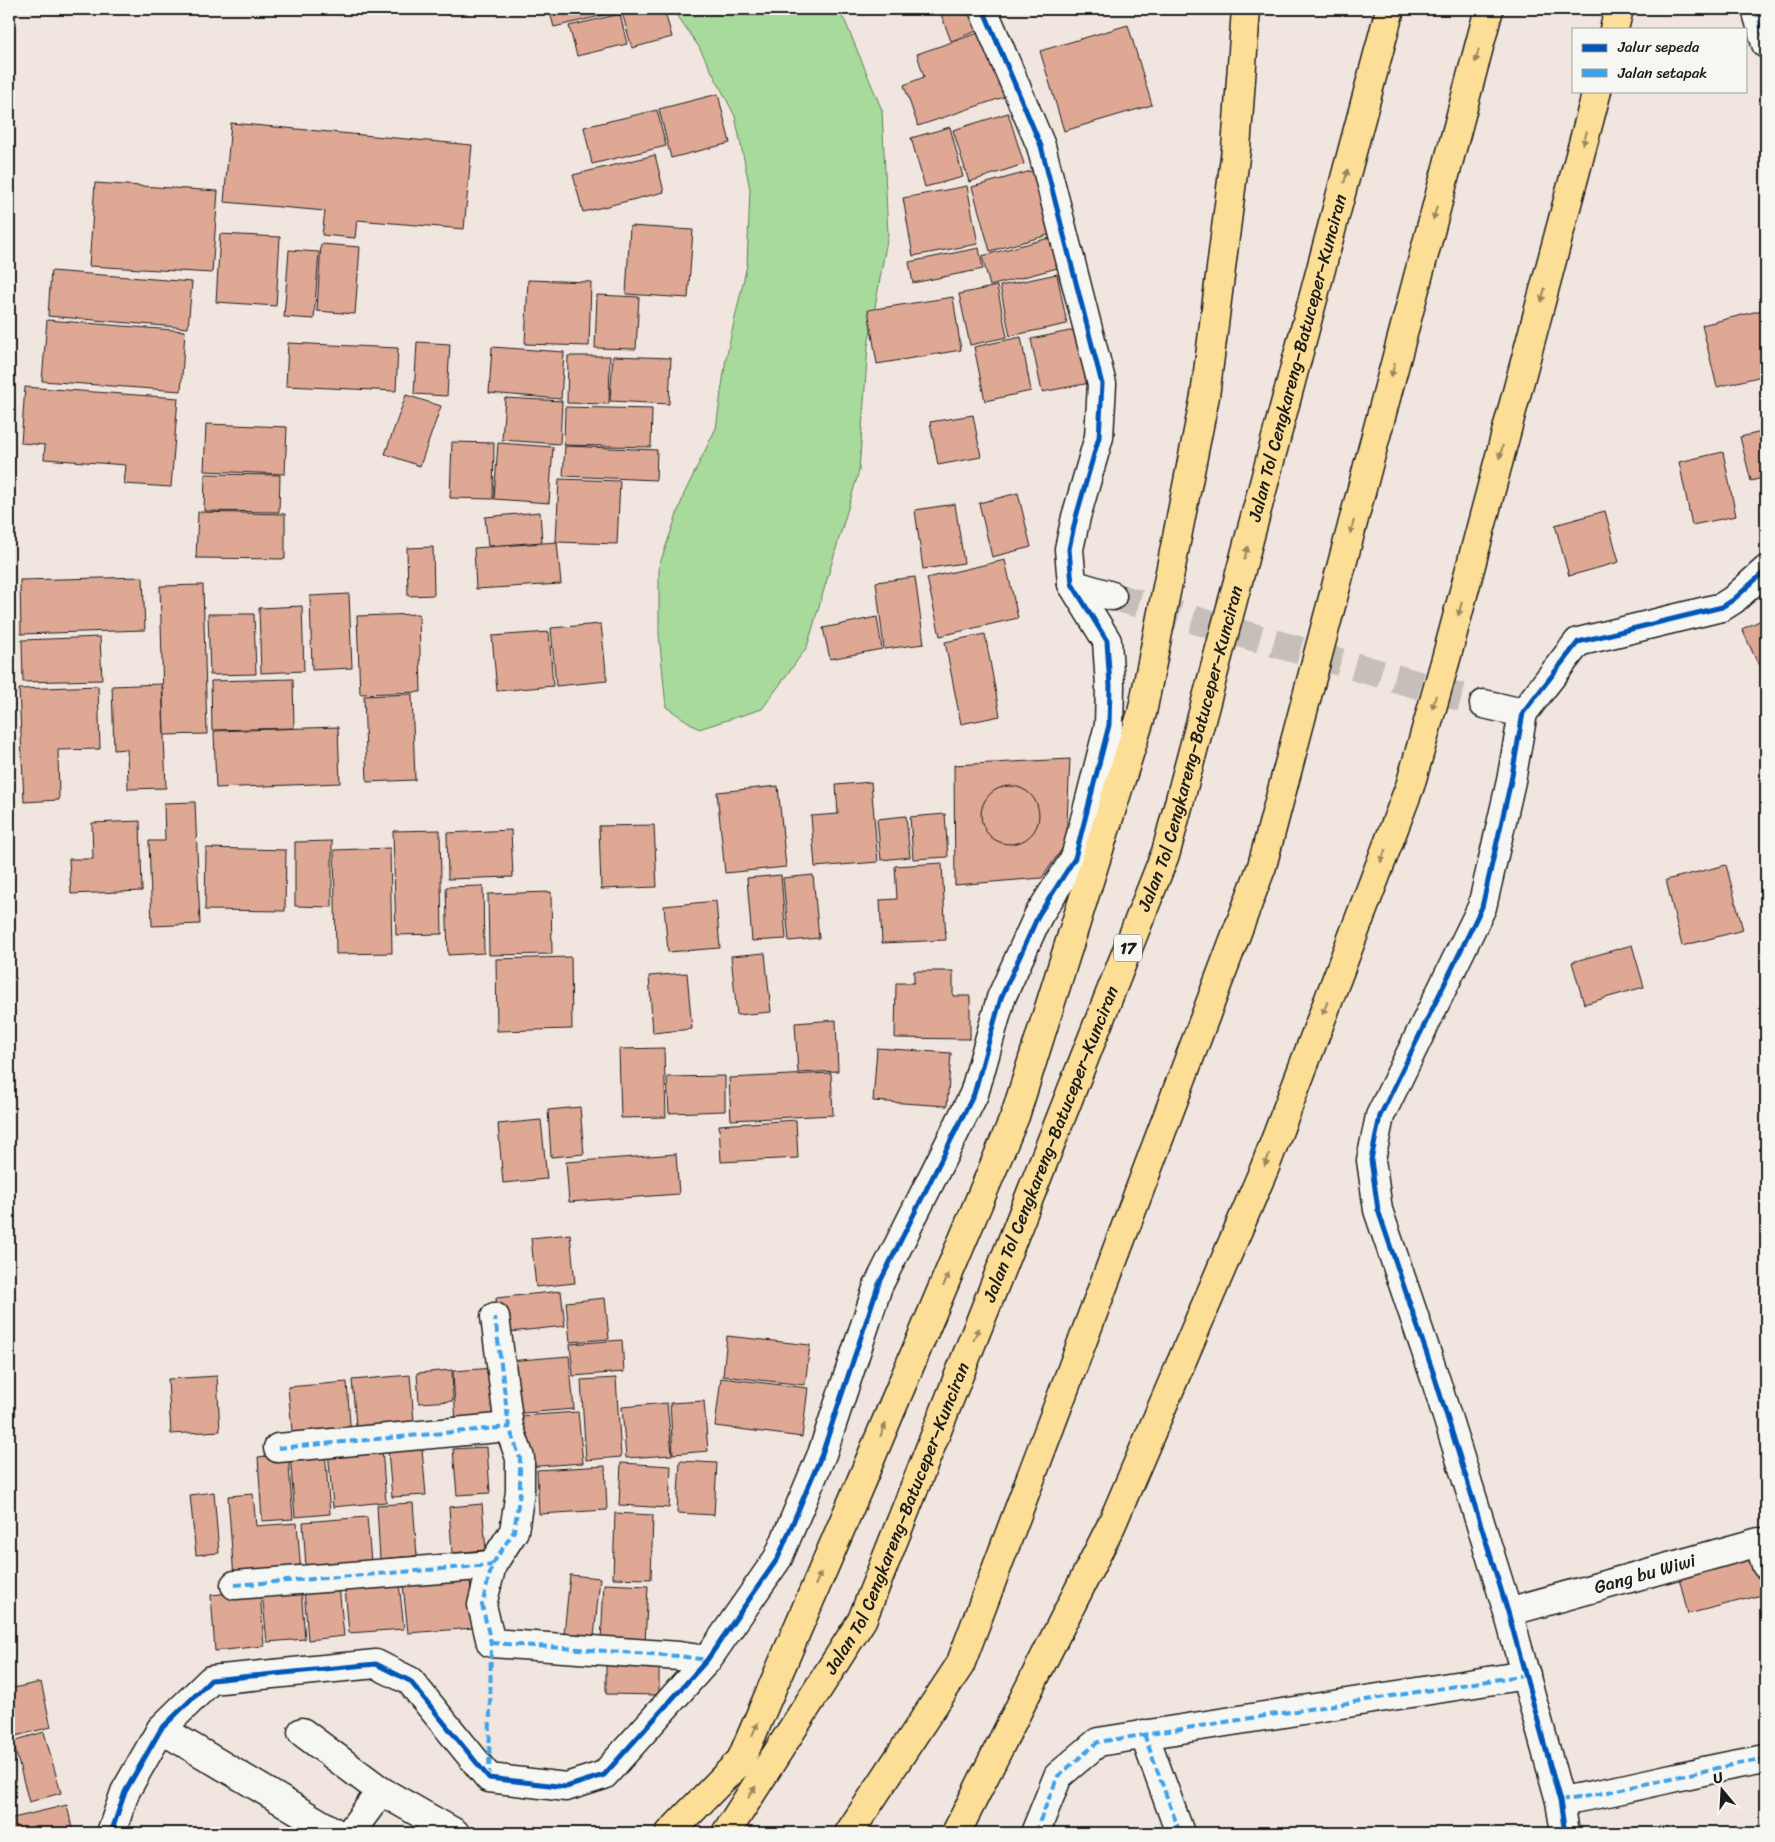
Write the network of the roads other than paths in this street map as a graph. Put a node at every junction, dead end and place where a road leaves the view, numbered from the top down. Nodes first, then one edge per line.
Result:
1 (982, 9) edge
2 (1246, 9) edge
3 (1390, 9) edge
4 (1489, 9) edge
5 (1619, 9) edge
6 (1756, 9) edge
7 (1614, 28) edge
8 (1766, 44) edge
9 (1597, 92) edge
10 (1766, 570) edge
11 (1072, 584) junction
12 (1112, 596) tunnel mouth
13 (1484, 704) tunnel mouth
14 (1523, 713) junction
15 (495, 1318) dead end
16 (509, 1427) junction
17 (278, 1448) dead end
18 (492, 1565) junction
19 (1766, 1565) edge
20 (235, 1585) dead end
21 (1508, 1612) junction
22 (707, 1660) junction
23 (1526, 1675) junction
24 (160, 1729) junction
25 (302, 1732) dead end
26 (1144, 1734) junction
27 (1766, 1759) edge
28 (381, 1791) junction
29 (1560, 1801) junction
30 (111, 1833) edge
31 (336, 1833) edge
32 (350, 1833) edge
33 (455, 1833) edge
34 (670, 1833) edge
35 (726, 1833) edge
36 (849, 1833) edge
37 (956, 1833) edge
38 (1035, 1833) edge
39 (1180, 1833) edge
40 (1565, 1833) edge

1 - 11 street
34 -> 2 highway
35 -> 3 highway, Jalan Tol Cengkareng–Batuceper–Kunciran / 17
4 -> 36 highway
5 - 7 highway
6 - 8 street
9 -> 37 highway
10 - 14 street
11 - 12 street
11 - 22 street
13 - 14 street
14 - 21 street
15 - 16 street
16 - 17 street
16 - 18 street
18 - 20 street
18 - 22 street
19 - 21 street, Gang bu Wiwi
21 - 23 street
22 - 24 street
23 - 26 street
23 - 29 street
24 - 30 street
24 - 31 street
25 - 28 street
26 - 38 street
26 - 39 street
27 - 29 street
28 - 32 street
28 - 33 street
29 - 40 street

